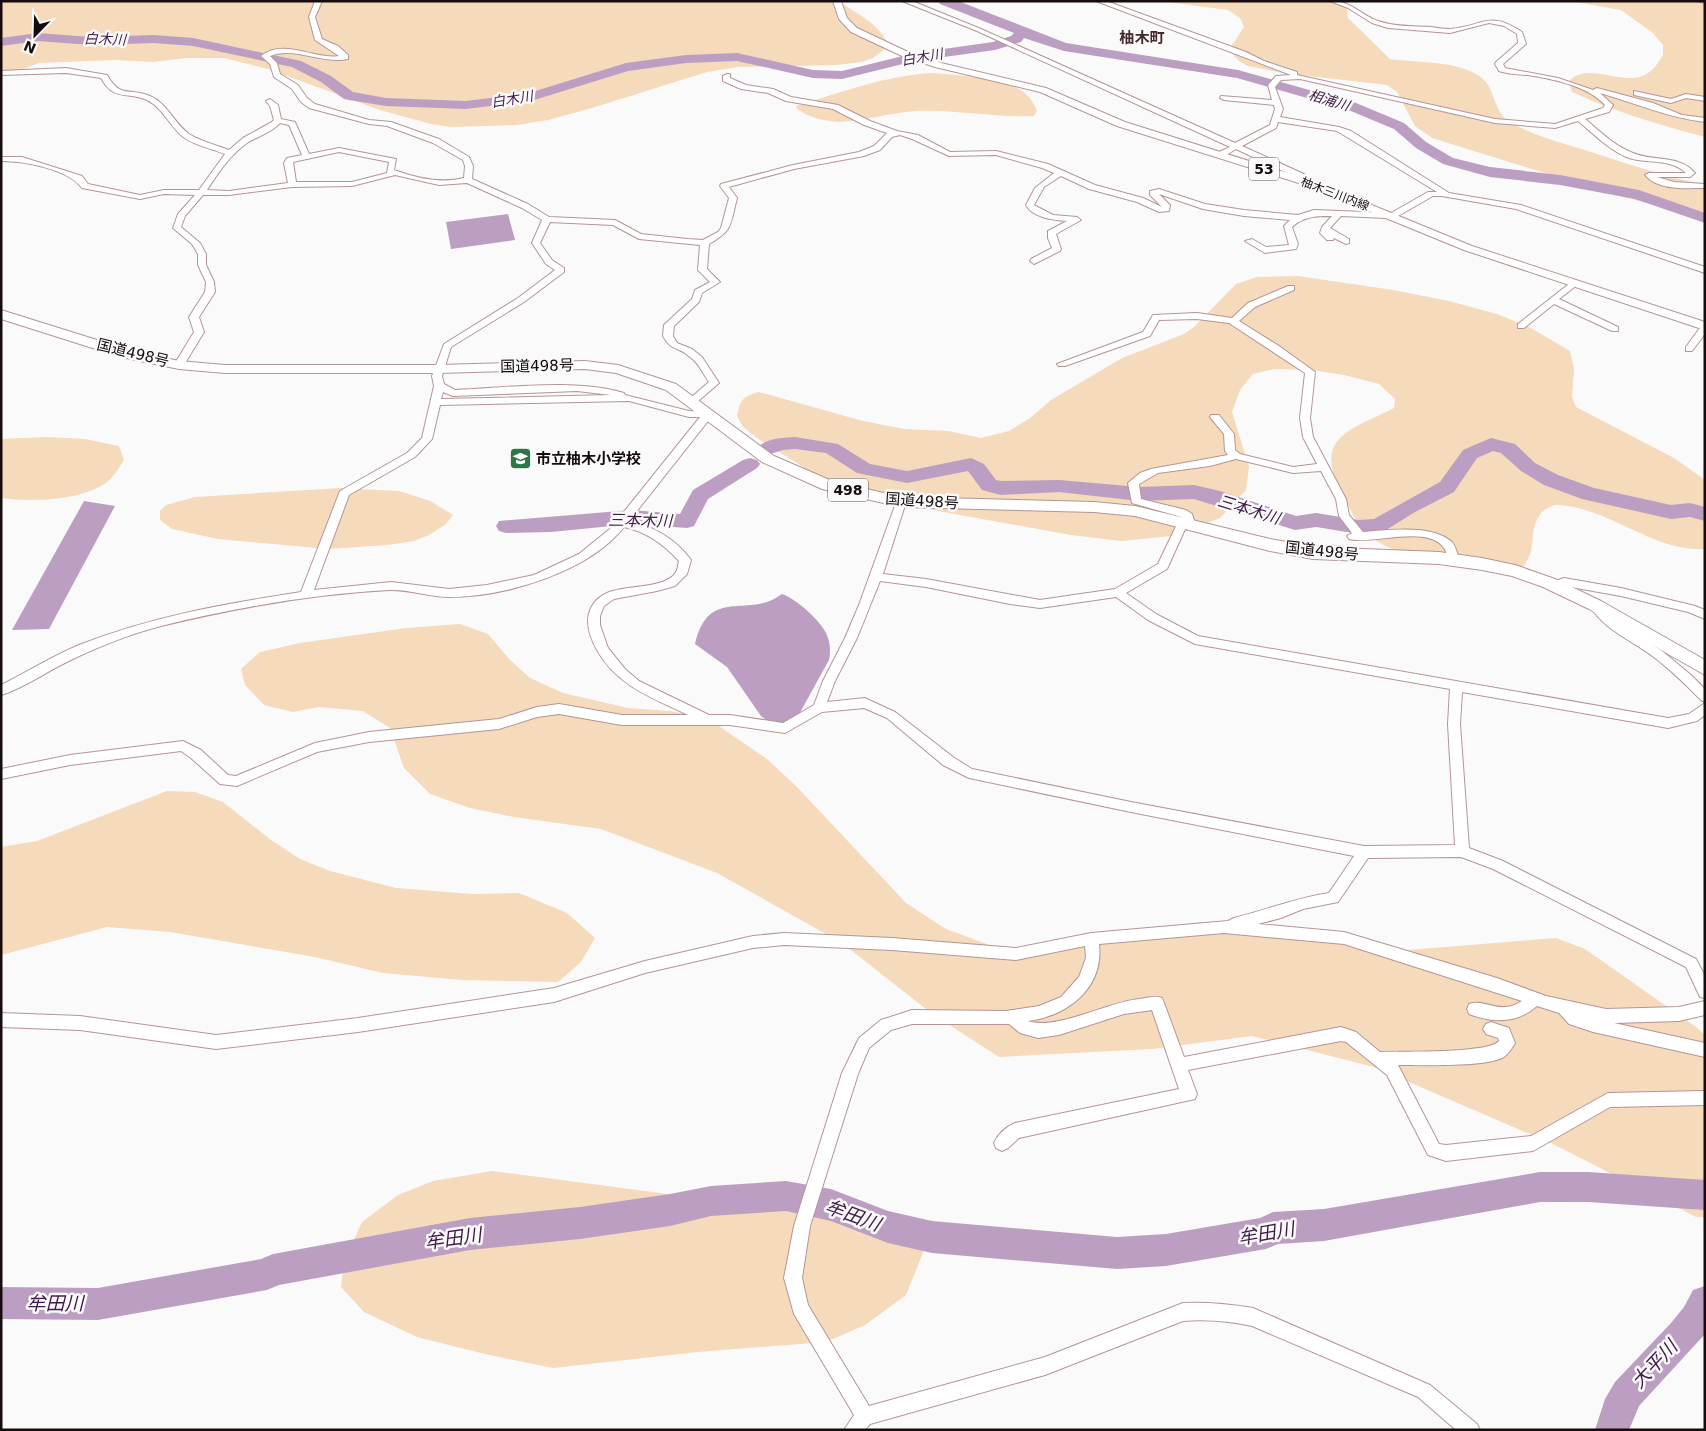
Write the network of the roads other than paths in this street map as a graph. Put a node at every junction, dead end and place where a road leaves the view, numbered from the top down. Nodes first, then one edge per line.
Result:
1 (319, 1) edge
2 (837, 1) edge
3 (905, 1) edge
4 (1099, 1) edge
5 (1333, 1) edge
6 (1700, 1) edge
7 (1705, 2) edge
8 (1, 73) edge
9 (727, 76) dead end
10 (1313, 80) junction
11 (1569, 84) junction
12 (1637, 93) dead end
13 (1224, 98) dead end
14 (1705, 100) edge
15 (270, 101) dead end
16 (1277, 103) junction
17 (1275, 119) junction
18 (1580, 119) junction
19 (278, 120) junction
20 (1705, 120) edge
21 (897, 134) junction
22 (1236, 146) junction
23 (230, 153) junction
24 (1220, 155) junction
25 (306, 156) junction
26 (1, 159) edge
27 (395, 173) junction
28 (1060, 173) junction
29 (468, 180) junction
30 (1308, 182) junction
31 (292, 185) junction
32 (1705, 186) edge
33 (200, 192) junction
34 (1450, 195) junction
35 (1338, 214) junction
36 (1390, 216) junction
37 (1298, 218) junction
38 (547, 219) junction
39 (1325, 229) junction
40 (1330, 238) dead end
41 (1249, 241) dead end
42 (1346, 241) dead end
43 (705, 243) junction
44 (1034, 261) dead end
45 (1705, 270) edge
46 (1574, 283) junction
47 (1291, 288) dead end
48 (1553, 300) junction
49 (1, 314) edge
50 (1234, 322) junction
51 (1521, 326) dead end
52 (1705, 327) edge
53 (1614, 329) dead end
54 (1689, 349) dead end
55 (179, 364) junction
56 (1062, 364) dead end
57 (438, 369) junction
58 (439, 386) junction
59 (629, 398) junction
60 (692, 401) junction
61 (435, 402) junction
62 (708, 414) junction
63 (1215, 417) dead end
64 (1236, 456) junction
65 (1325, 467) junction
66 (901, 502) junction
67 (1187, 523) junction
68 (621, 524) junction
69 (1454, 560) junction
70 (875, 577) junction
71 (1554, 586) junction
72 (1118, 593) junction
73 (306, 595) junction
74 (1595, 605) junction
75 (1705, 615) edge
76 (1705, 668) edge
77 (1456, 686) junction
78 (1, 690) edge
79 (1705, 697) edge
80 (819, 708) junction
81 (1705, 708) edge
82 (708, 720) junction
83 (1, 774) edge
84 (1364, 852) junction
85 (1462, 852) junction
86 (1224, 927) junction
87 (1091, 939) junction
88 (1705, 992) edge
89 (1535, 999) junction
90 (1564, 1007) junction
91 (1705, 1008) edge
92 (1474, 1009) dead end
93 (1011, 1017) junction
94 (1, 1020) edge
95 (1491, 1029) dead end
96 (1705, 1050) edge
97 (1377, 1059) junction
98 (1179, 1066) junction
99 (1705, 1098) edge
100 (1002, 1142) dead end
101 (865, 1416) junction
102 (853, 1430) edge
103 (1471, 1430) edge

1 - 29 street
2 - 24 main road, 柚木三川内線 / 53
3 - 22 street
4 - 10 street
5 - 11 street
6 - 7 street
8 - 23 street
9 - 21 street
10 - 16 street
10 - 18 street
11 - 18 street
11 - 20 street
12 - 14 street
13 - 16 street
15 - 19 street
16 - 17 street
17 - 22 street
17 - 34 street
18 - 32 street
19 - 23 street
19 - 25 street
21 - 28 street
21 - 43 street
22 - 24 street
22 - 30 street
23 - 33 street
24 - 30 main road, 柚木三川内線 / 53
25 - 27 street
25 - 31 street
26 - 33 street
27 - 29 street
27 - 31 street
28 - 37 street
28 - 44 street
29 - 38 street
30 - 36 main road, 柚木三川内線 / 53
31 - 33 street
33 - 55 street
34 - 36 street
34 - 45 street
35 - 36 street
35 - 37 street
35 - 39 street
36 - 46 main road, 柚木三川内線 / 53
37 - 41 street
38 - 43 street
38 - 57 street
39 - 40 street
39 - 42 street
43 - 60 street
46 - 48 street
46 - 52 main road, 柚木三川内線 / 53
47 - 50 street
48 - 51 street
48 - 53 street
49 - 55 highway, 国道498号 / 498
50 - 56 street
50 - 65 street
52 - 54 street
55 - 57 highway, 国道498号 / 498
57 - 58 street
57 - 60 highway, 国道498号 / 498
58 - 59 street
58 - 61 street
59 - 61 street
59 - 62 street
60 - 62 highway, 国道498号 / 498
61 - 73 street
62 - 66 highway, 国道498号 / 498
62 - 68 street
63 - 64 street
64 - 65 street
64 - 67 street
65 - 69 street
66 - 67 highway, 国道498号 / 498
66 - 70 street
67 - 69 highway, 国道498号 / 498
67 - 72 street
68 - 73 street
68 - 82 street
69 - 71 highway, 国道498号 / 498
70 - 72 street
70 - 80 street
71 - 74 highway, 国道498号 / 498
71 - 75 street
72 - 77 street
73 - 78 street
74 - 76 highway, 国道498号 / 498
74 - 79 street
77 - 81 street
77 - 85 street
80 - 82 street
80 - 84 street
82 - 83 street
84 - 85 street
84 - 86 street
85 - 88 street
86 - 87 street
86 - 89 street
87 - 93 street
87 - 94 street
89 - 90 street
89 - 92 street
90 - 91 street
90 - 96 street
93 - 98 street
93 - 101 street
95 - 97 street
97 - 98 street
97 - 99 street
98 - 100 street
101 - 102 street
101 - 103 street

